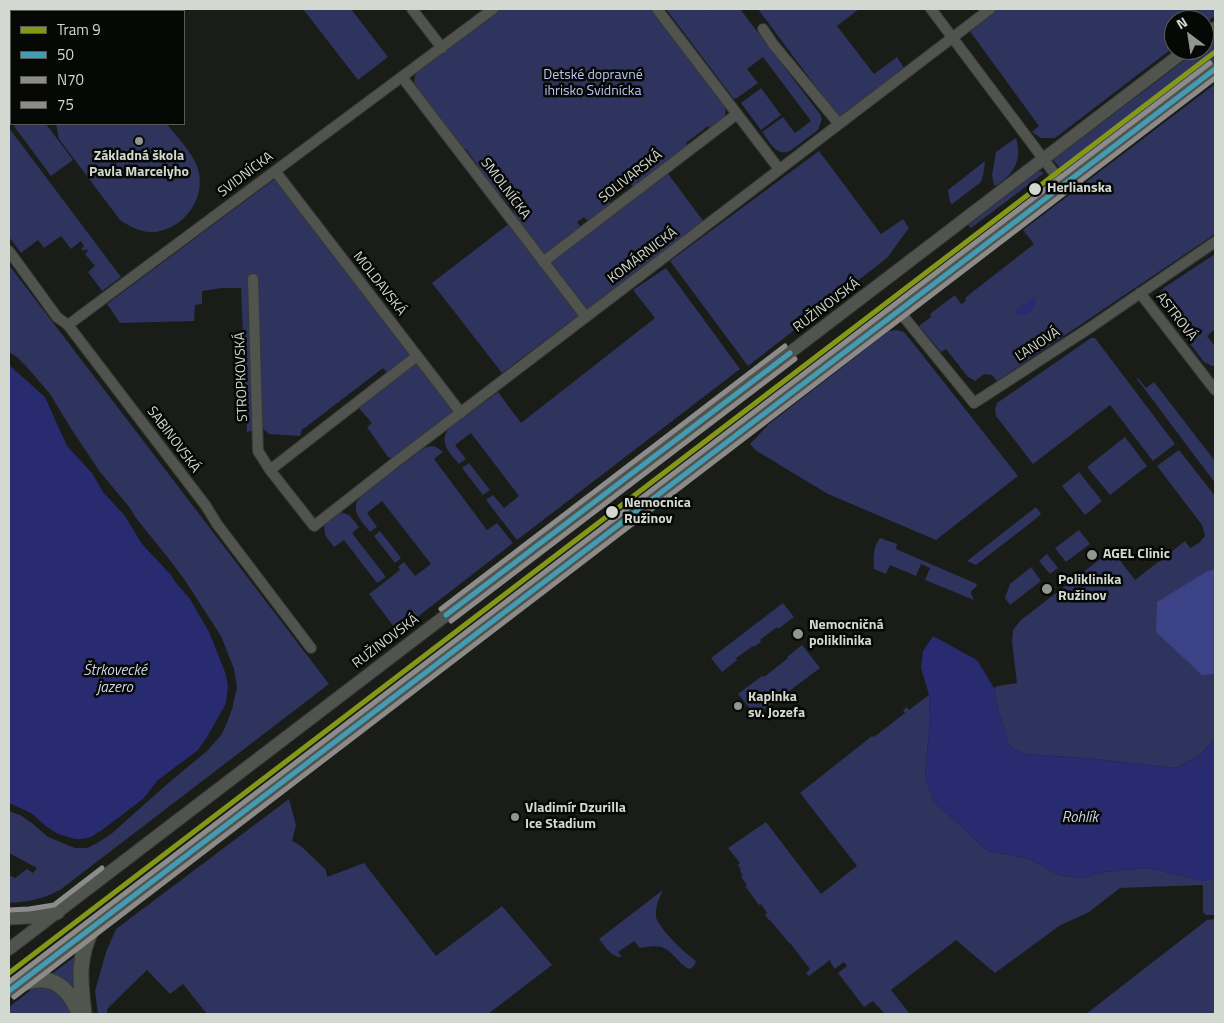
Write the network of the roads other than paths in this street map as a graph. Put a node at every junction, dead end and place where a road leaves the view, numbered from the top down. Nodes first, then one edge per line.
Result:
1 (412, 9) edge
2 (493, 9) edge
3 (657, 9) edge
4 (930, 9) edge
5 (990, 9) edge
6 (763, 29) dead end
7 (952, 38) junction
8 (442, 48) junction
9 (1173, 60) edge
10 (1215, 69) edge
11 (402, 78) junction
12 (737, 114) junction
13 (839, 124) junction
14 (1044, 158) junction
15 (779, 170) junction
16 (274, 171) junction
17 (1063, 185) junction
18 (1215, 242) edge
19 (9, 252) edge
20 (543, 262) junction
21 (253, 279) dead end
22 (1140, 293) junction
23 (899, 311) junction
24 (586, 317) junction
25 (68, 325) junction
26 (417, 356) junction
27 (1212, 379) edge
28 (1215, 390) edge
29 (461, 413) junction
30 (270, 470) junction
31 (314, 526) joint
32 (311, 648) dead end
33 (57, 912) junction
34 (9, 917) edge
35 (94, 925) junction
36 (9, 949) edge
37 (13, 987) edge
38 (79, 1014) edge
39 (84, 1014) edge

1 - 8 street
2 - 8 street, SVIDNÍCKA
3 - 12 street
4 - 7 street
5 - 7 street, KOMÁRNICKÁ
6 - 13 street
7 - 13 street, KOMÁRNICKÁ
7 - 14 street
8 - 11 street, SVIDNÍCKA
9 - 14 street, RUŽINOVSKÁ
10 - 17 street
11 - 16 street, SVIDNÍCKA
11 - 20 street, SMOLNÍCKA
12 - 15 street
12 - 20 street, SOLIVARSKÁ
13 - 15 street, KOMÁRNICKÁ
14 - 17 street
14 - 33 street, RUŽINOVSKÁ
15 - 24 street, KOMÁRNICKÁ
16 - 25 street, SVIDNÍCKA
16 - 26 street, MOLDAVSKÁ
17 - 23 street
18 - 22 street, ĽANOVÁ
19 - 25 street, SABINOVSKÁ
20 - 24 street, SMOLNÍCKA
21 - 30 street, STROPKOVSKÁ
22 - 23 street, ĽANOVÁ
22 - 27 street, ASTROVÁ
23 - 35 street
24 - 29 street, KOMÁRNICKÁ
25 - 32 street, SABINOVSKÁ
26 - 29 street, MOLDAVSKÁ
26 - 30 street
27 - 28 street, ASTROVÁ
29 - 31 street, KOMÁRNICKÁ
30 - 31 street, STROPKOVSKÁ
33 - 34 main road
33 - 36 street, RUŽINOVSKÁ
35 - 37 street
35 - 39 main road
37 - 38 main road

